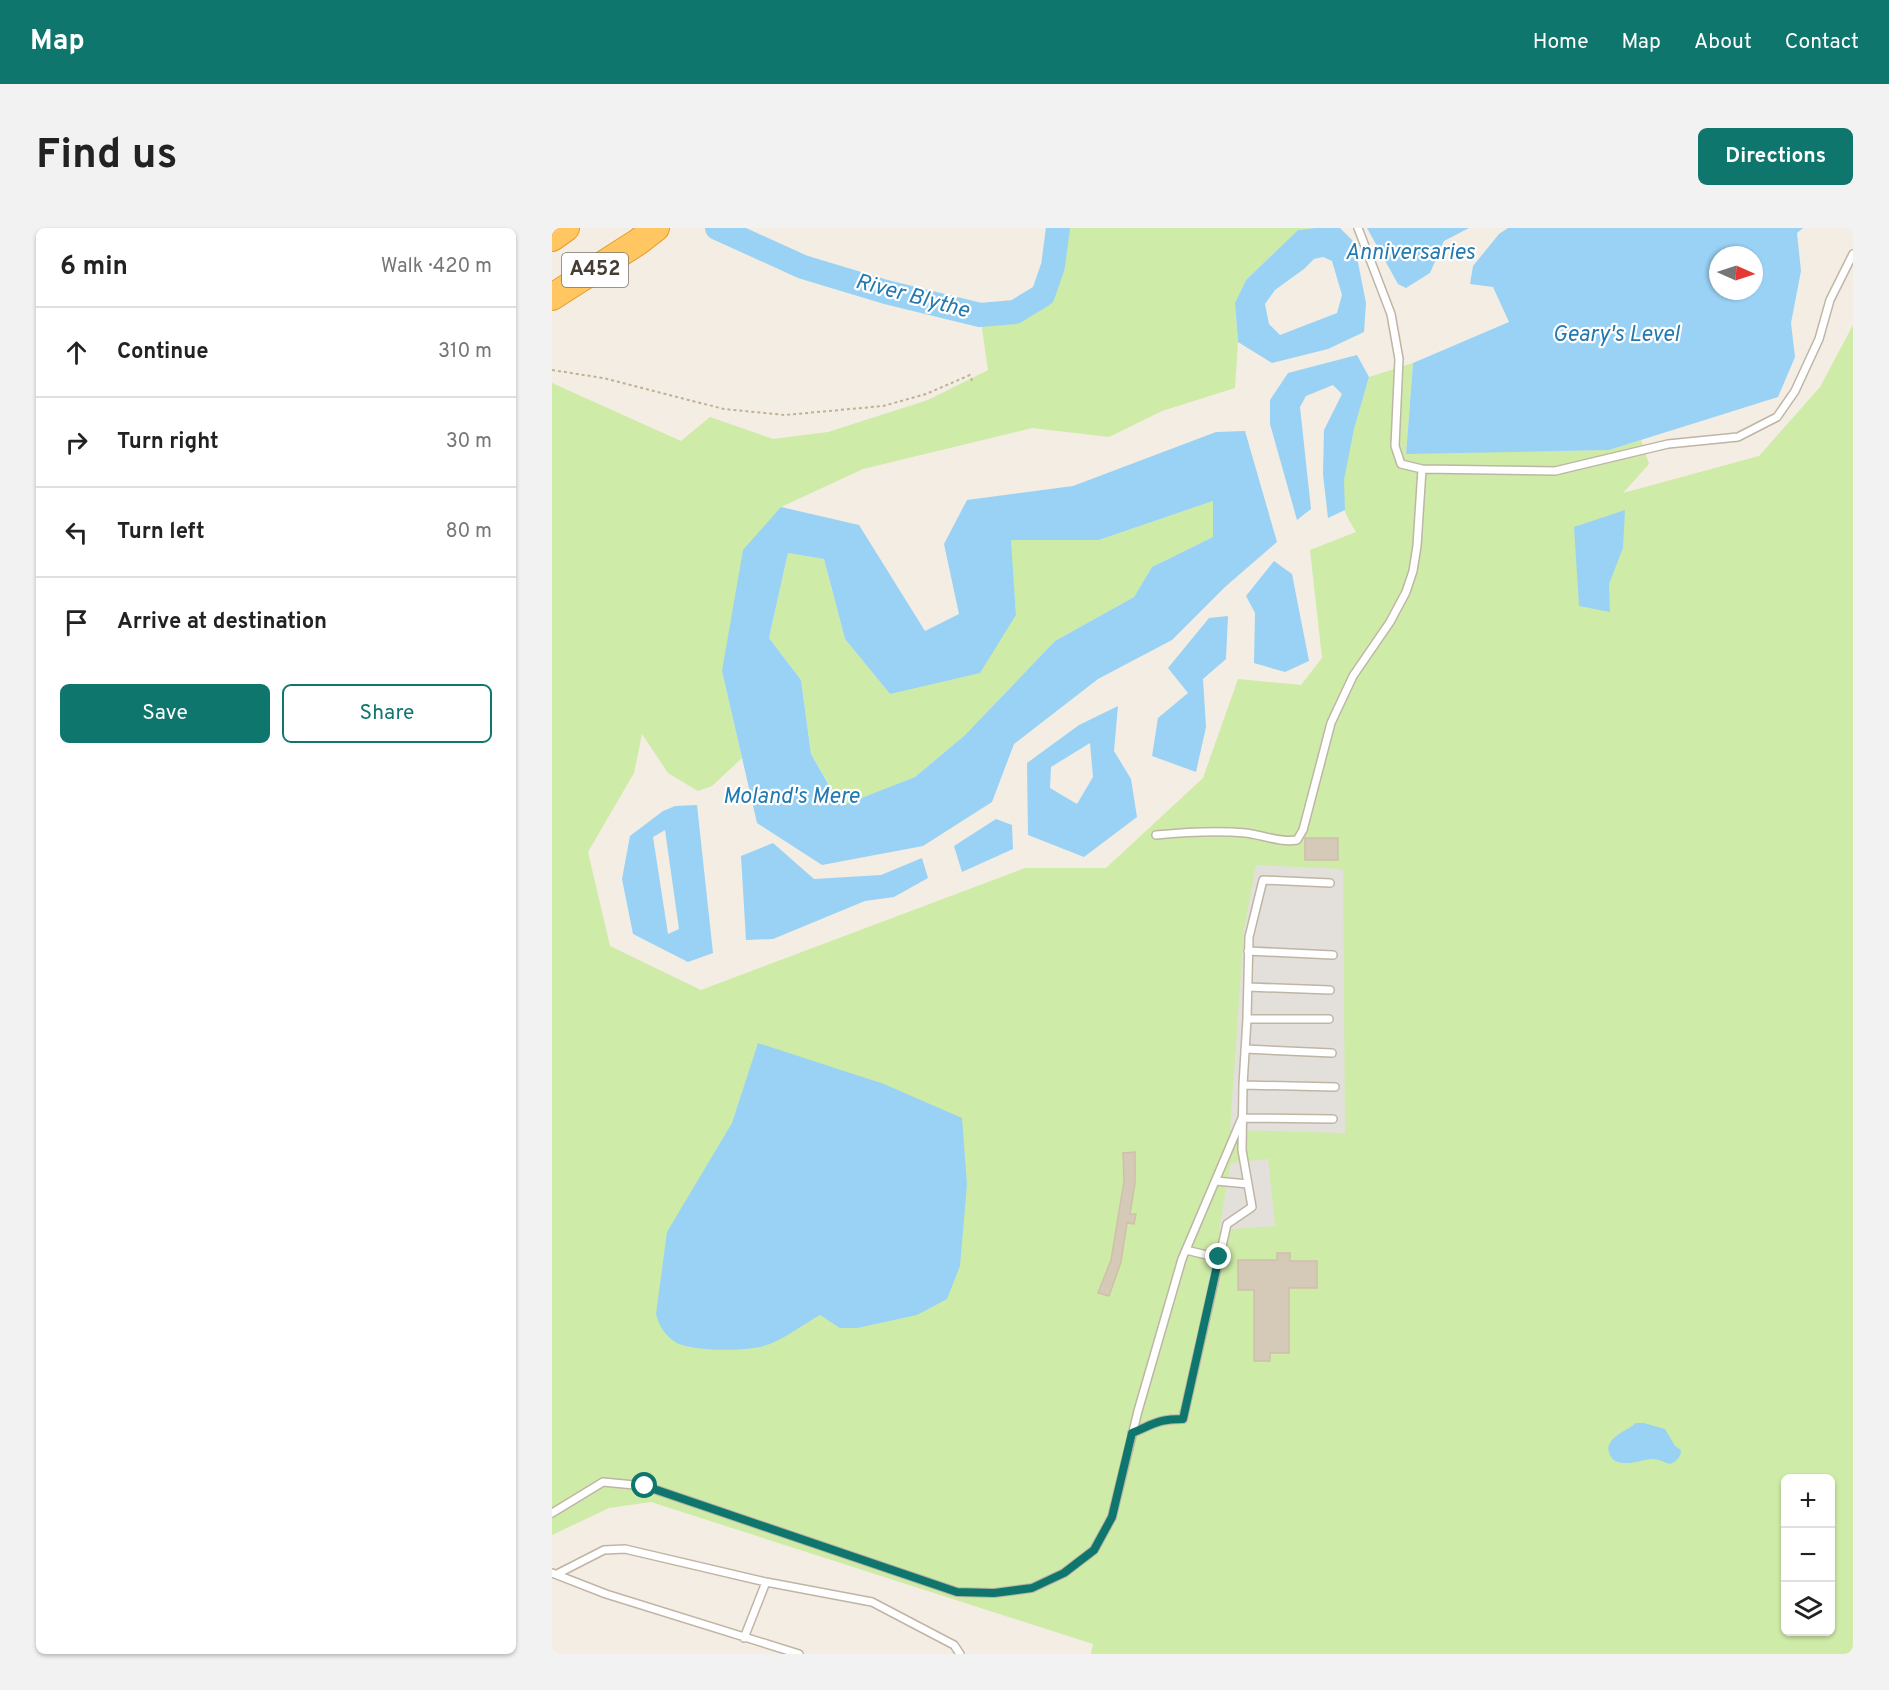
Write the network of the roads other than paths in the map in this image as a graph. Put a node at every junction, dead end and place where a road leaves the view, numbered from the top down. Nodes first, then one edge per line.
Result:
1 (566, 228) edge
2 (1358, 228) edge
3 (647, 235) edge
4 (552, 238) edge
5 (1853, 254) edge
6 (552, 297) edge
7 (1422, 469) junction
8 (1156, 835) dead end
9 (1330, 883) dead end
10 (1248, 951) junction
11 (1333, 955) dead end
12 (1248, 987) junction
13 (1330, 990) dead end
14 (1247, 1018) junction
15 (1329, 1019) dead end
16 (1245, 1049) junction
17 (1332, 1053) dead end
18 (1243, 1085) junction
19 (1335, 1087) dead end
20 (1242, 1118) junction
21 (1333, 1119) dead end
22 (1216, 1181) junction
23 (1248, 1184) junction
24 (1186, 1250) junction
25 (1219, 1257) junction
26 (1132, 1433) junction
27 (552, 1513) edge
28 (554, 1574) edge
29 (766, 1582) junction
30 (744, 1638) junction
31 (799, 1654) edge
32 (960, 1654) edge

1 - 4 highway, A452
2 - 7 lane
3 - 6 highway, A452
5 - 7 lane
7 - 8 lane
9 - 10 lane
10 - 11 lane
10 - 12 lane
12 - 13 lane
12 - 14 lane
14 - 15 lane
14 - 16 lane
16 - 17 lane
16 - 18 lane
18 - 19 lane
18 - 20 lane
20 - 21 lane
20 - 22 lane
20 - 23 lane
22 - 23 lane
22 - 24 lane
23 - 25 lane
24 - 25 lane
24 - 26 lane
25 - 26 lane
26 - 27 lane
28 - 29 lane
28 - 30 lane
29 - 30 lane
29 - 32 lane
30 - 31 lane

